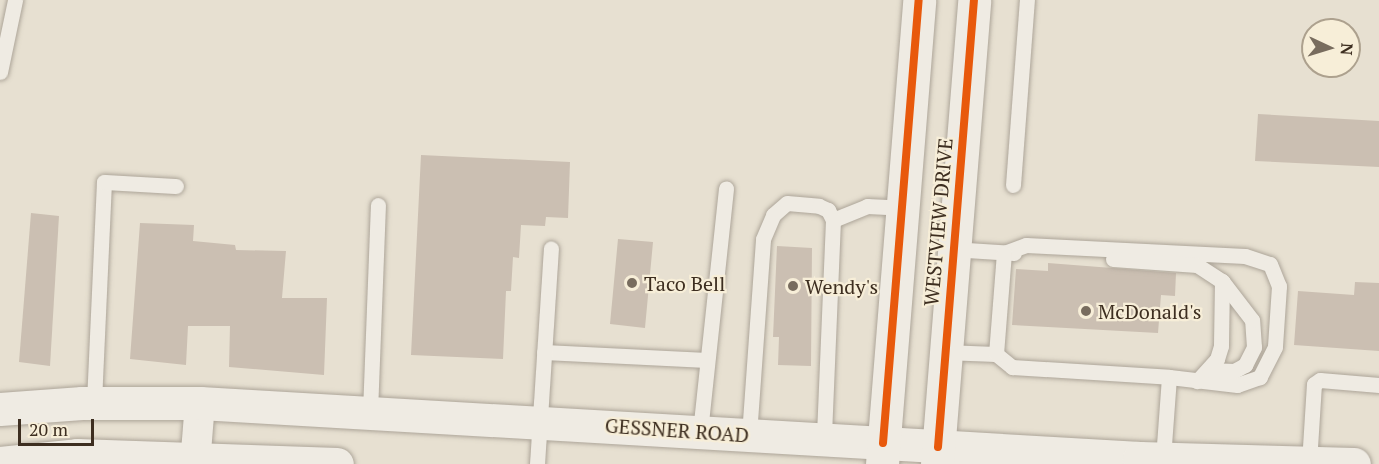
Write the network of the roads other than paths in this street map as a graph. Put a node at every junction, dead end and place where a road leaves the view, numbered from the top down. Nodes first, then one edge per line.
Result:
1 (15, 0) edge
2 (919, 0) edge
3 (974, 0) edge
4 (1027, 0) edge
5 (4, 27) edge
6 (0, 72) edge
7 (1013, 185) dead end
8 (176, 186) dead end
9 (726, 188) dead end
10 (378, 206) dead end
11 (902, 208) junction
12 (833, 220) junction
13 (551, 248) dead end
14 (951, 249) junction
15 (1004, 253) junction
16 (1222, 281) junction
17 (944, 351) junction
18 (544, 352) junction
19 (996, 354) junction
20 (707, 360) junction
21 (1209, 370) junction
22 (1168, 377) junction
23 (1197, 381) junction
24 (1379, 385) edge
25 (94, 402) junction
26 (200, 403) junction
27 (0, 409) edge
28 (370, 412) junction
29 (539, 422) junction
30 (700, 432) junction
31 (749, 435) junction
32 (824, 439) junction
33 (883, 453) edge
34 (937, 455) edge
35 (1034, 458) edge
36 (1163, 459) junction
37 (195, 461) edge
38 (0, 463) edge
39 (1310, 463) edge
40 (337, 464) edge
41 (537, 464) edge
42 (1349, 464) edge
43 (1354, 464) edge

1 - 5 lane
2 - 11 main road, WESTVIEW DRIVE
3 - 14 main road, WESTVIEW DRIVE
4 - 7 lane
5 - 6 lane
8 - 25 lane
9 - 20 lane
10 - 28 lane
11 - 12 lane
11 - 33 main road, WESTVIEW DRIVE
12 - 31 lane
12 - 32 lane
13 - 18 lane
14 - 15 lane
14 - 17 main road, WESTVIEW DRIVE
15 - 16 lane
15 - 19 lane
15 - 23 lane
16 - 21 lane
16 - 21 lane
17 - 19 lane
17 - 34 main road, WESTVIEW DRIVE
18 - 20 lane
18 - 29 lane
19 - 22 lane
20 - 30 lane
21 - 23 lane
22 - 23 lane
22 - 36 lane
24 - 39 lane
25 - 26 main road, GESSNER ROAD
25 - 27 main road, GESSNER ROAD
26 - 28 main road, GESSNER ROAD
26 - 37 street
28 - 29 main road, GESSNER ROAD
29 - 30 main road, GESSNER ROAD
29 - 41 lane
30 - 31 main road, GESSNER ROAD
31 - 32 main road, GESSNER ROAD
32 - 33 main road, GESSNER ROAD
33 - 34 main road, GESSNER ROAD
34 - 35 main road, GESSNER ROAD
35 - 36 main road, GESSNER ROAD
36 - 39 main road, GESSNER ROAD
37 - 38 main road
37 - 40 main road
39 - 42 main road, GESSNER ROAD
42 - 43 main road, GESSNER ROAD

